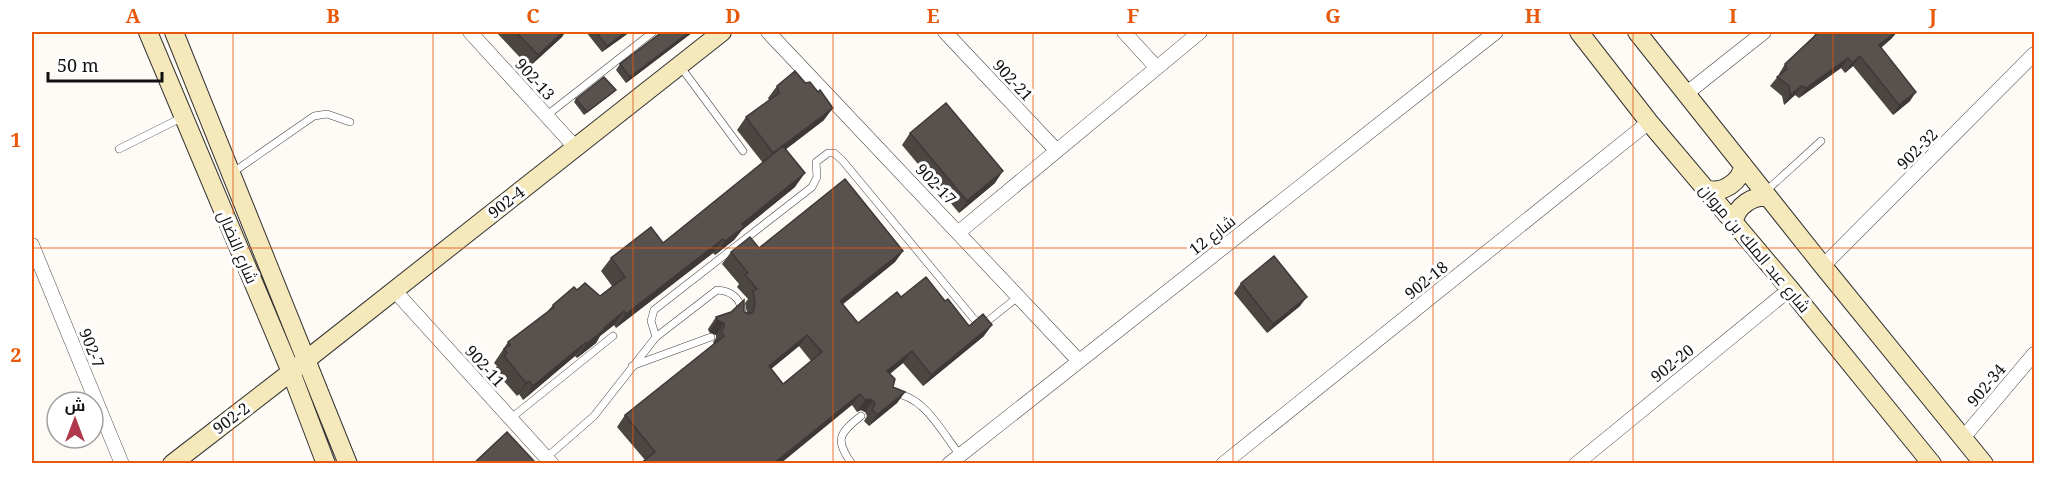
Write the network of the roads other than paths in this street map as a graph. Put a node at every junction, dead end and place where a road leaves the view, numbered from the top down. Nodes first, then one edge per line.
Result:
1 (148, 32) edge
2 (174, 32) edge
3 (470, 32) edge
4 (653, 32) edge
5 (722, 32) edge
6 (768, 32) edge
7 (945, 32) edge
8 (1124, 32) edge
9 (1200, 32) edge
10 (1496, 32) edge
11 (1579, 32) edge
12 (1637, 32) edge
13 (1764, 32) edge
14 (2034, 54) edge
15 (680, 65) junction
16 (1157, 68) junction
17 (1687, 93) junction
18 (546, 116) junction
19 (183, 117) junction
20 (350, 122) dead end
21 (1650, 122) junction
22 (1821, 141) dead end
23 (575, 147) junction
24 (119, 149) dead end
25 (743, 151) dead end
26 (1057, 151) junction
27 (1743, 165) junction
28 (232, 173) junction
29 (1706, 189) junction
30 (1766, 194) junction
31 (1734, 222) junction
32 (959, 232) junction
33 (32, 245) edge
34 (1823, 266) junction
35 (1790, 289) junction
36 (394, 290) junction
37 (1019, 296) junction
38 (741, 317) edge
39 (614, 336) edge
40 (656, 337) junction
41 (711, 337) dead end
42 (2034, 354) edge
43 (307, 359) junction
44 (1079, 361) junction
45 (631, 367) junction
46 (291, 372) junction
47 (890, 395) edge
48 (861, 416) dead end
49 (510, 419) junction
50 (1963, 438) junction
51 (954, 459) edge
52 (549, 460) edge
53 (122, 464) edge
54 (172, 464) edge
55 (326, 464) edge
56 (348, 464) edge
57 (852, 464) edge
58 (1223, 464) edge
59 (1576, 464) edge
60 (1932, 464) edge
61 (1984, 464) edge

1 - 19 street, شارع النضال
2 - 28 street, شارع النضال
3 - 18 street, 902-13
4 - 18 lane
5 - 15 street, 902-4
6 - 32 street, 902-17
7 - 26 street, 902-21
8 - 16 street
9 - 16 street
10 - 44 street, شارع 12
11 - 21 street, شارع عبد الملك بن مروان
12 - 17 street
13 - 17 street
14 - 34 street, 902-32
15 - 23 street, 902-4
15 - 25 lane
16 - 26 street
17 - 27 street
18 - 23 street, 902-13
19 - 24 lane
19 - 46 street, شارع النضال
20 - 28 lane
21 - 29 street, شارع عبد الملك بن مروان
21 - 58 street, 902-18
22 - 30 lane
23 - 36 street, 902-4
26 - 32 street
27 - 29 street
27 - 30 street
28 - 43 street, شارع النضال
29 - 31 street, شارع عبد الملك بن مروان
30 - 31 street
30 - 34 street
31 - 35 street, شارع عبد الملك بن مروان
32 - 37 street, 902-17
33 - 53 street, 902-7
34 - 50 street
35 - 59 street, 902-20
35 - 60 street, شارع عبد الملك بن مروان
36 - 43 street, 902-4
36 - 49 street, 902-11
37 - 40 lane
37 - 44 street, 902-17
38 - 40 lane
39 - 49 lane
40 - 45 lane
41 - 45 lane
42 - 50 street, 902-34
43 - 46 street, 902-4
43 - 56 street, شارع النضال
44 - 51 street, شارع 12
45 - 52 lane
46 - 54 street, 902-2
46 - 55 street, شارع النضال
47 - 51 lane
48 - 57 lane
49 - 52 street, 902-11
50 - 61 street

